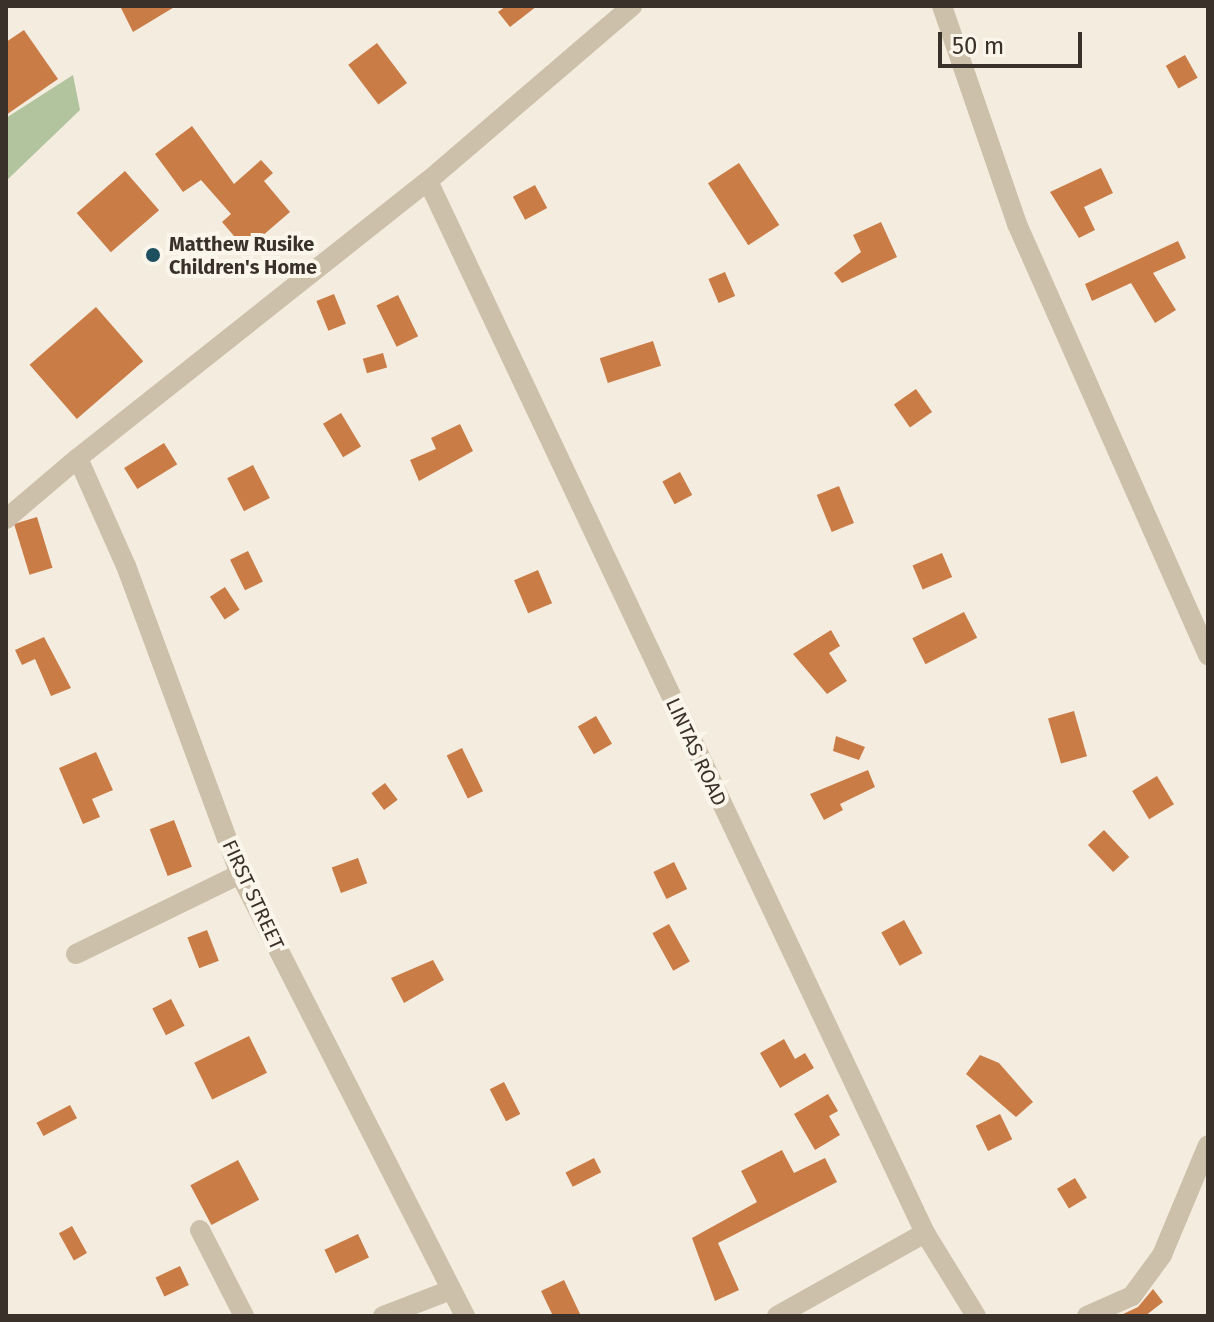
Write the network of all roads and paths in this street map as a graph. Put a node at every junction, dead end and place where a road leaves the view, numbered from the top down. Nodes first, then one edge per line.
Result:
1 (632, 6) edge
2 (942, 6) edge
3 (428, 181) junction
4 (78, 458) junction
5 (6, 519) edge
6 (1208, 656) edge
7 (240, 874) junction
8 (76, 954) dead end
9 (1208, 1145) edge
10 (200, 1230) dead end
11 (925, 1233) junction
12 (451, 1290) junction
13 (244, 1316) edge
14 (383, 1316) edge
15 (465, 1316) edge
16 (777, 1316) edge
17 (976, 1316) edge
18 (1087, 1316) edge

1 - 3 street
2 - 6 street
3 - 4 street
3 - 11 street, LINTAS ROAD
4 - 5 street
4 - 7 street, FIRST STREET
7 - 8 street
7 - 12 street, FIRST STREET
9 - 18 street
10 - 13 street
11 - 16 street
11 - 17 street, LINTAS ROAD
12 - 14 street
12 - 15 street, FIRST STREET

